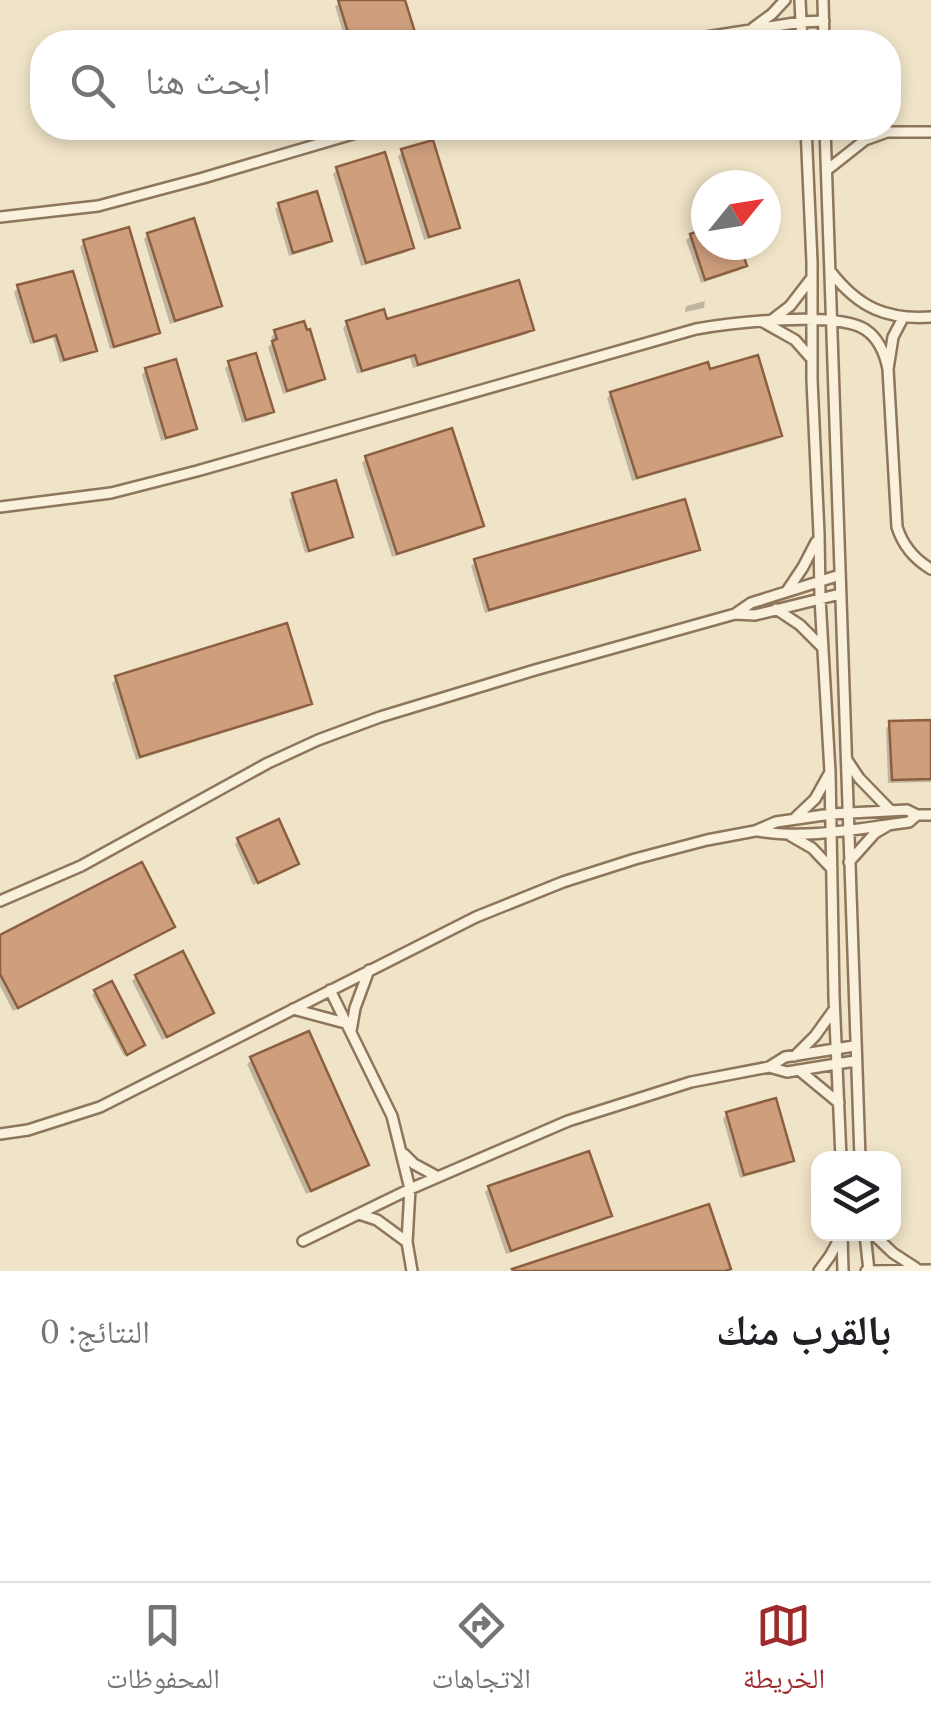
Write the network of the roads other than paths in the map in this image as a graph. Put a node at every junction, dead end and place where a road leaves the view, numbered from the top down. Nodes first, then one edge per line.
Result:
1 (785, 0) edge
2 (800, 0) edge
3 (823, 0) edge
4 (824, 21) junction
5 (801, 22) junction
6 (754, 29) junction
7 (748, 30) edge
8 (801, 30) edge
9 (824, 30) edge
10 (901, 132) edge
11 (931, 132) edge
12 (332, 140) edge
13 (806, 140) edge
14 (826, 140) edge
15 (865, 140) edge
16 (827, 170) junction
17 (0, 217) edge
18 (832, 272) junction
19 (812, 278) junction
20 (931, 317) edge
21 (903, 318) junction
22 (766, 320) junction
23 (812, 320) junction
24 (832, 320) junction
25 (812, 359) junction
26 (888, 370) junction
27 (0, 507) edge
28 (819, 534) junction
29 (931, 569) edge
30 (840, 575) junction
31 (820, 581) junction
32 (787, 591) junction
33 (840, 594) junction
34 (820, 598) junction
35 (776, 610) junction
36 (735, 614) junction
37 (822, 647) junction
38 (846, 758) junction
39 (830, 772) junction
40 (891, 811) junction
41 (847, 813) junction
42 (831, 814) junction
43 (916, 815) junction
44 (931, 815) edge
45 (793, 820) junction
46 (889, 824) junction
47 (849, 829) junction
48 (755, 831) junction
49 (832, 831) junction
50 (789, 834) junction
51 (850, 862) junction
52 (832, 869) junction
53 (0, 900) edge
54 (370, 969) junction
55 (330, 990) junction
56 (834, 1008) junction
57 (293, 1009) junction
58 (345, 1023) junction
59 (350, 1034) junction
60 (854, 1046) junction
61 (836, 1048) junction
62 (794, 1056) junction
63 (855, 1061) junction
64 (836, 1063) junction
65 (769, 1067) junction
66 (799, 1070) junction
67 (838, 1102) junction
68 (0, 1134) edge
69 (841, 1151) edge
70 (860, 1151) edge
71 (402, 1152) junction
72 (438, 1178) junction
73 (410, 1189) junction
74 (358, 1214) junction
75 (303, 1241) dead end
76 (838, 1241) edge
77 (842, 1241) edge
78 (869, 1241) edge
79 (878, 1241) edge
80 (407, 1242) junction
81 (918, 1269) edge
82 (931, 1270) edge
83 (412, 1271) edge
84 (819, 1271) edge
85 (842, 1271) edge
86 (868, 1271) edge

1 - 6 street
2 - 5 street
3 - 4 street
4 - 5 street
4 - 9 street
5 - 6 street
5 - 8 street
6 - 7 street
10 - 11 street
12 - 17 street
13 - 19 street
14 - 16 street
15 - 16 street
16 - 18 street
18 - 21 street
18 - 24 street
19 - 22 street
19 - 23 street
20 - 21 street
21 - 26 street
22 - 23 street
22 - 25 street
22 - 27 street
23 - 24 street
23 - 25 street
24 - 26 street
24 - 30 street
25 - 28 street
26 - 29 street
28 - 31 street
28 - 32 street
30 - 31 street
30 - 33 street
31 - 32 street
31 - 34 street
32 - 36 street
33 - 34 street
33 - 38 street
34 - 35 street
34 - 37 street
35 - 36 street
35 - 37 street
36 - 53 street
37 - 39 street
38 - 40 street
38 - 41 street
39 - 42 street
39 - 45 street
40 - 41 street
40 - 43 street
41 - 42 street
41 - 47 street
42 - 45 street
42 - 49 street
43 - 44 street
43 - 46 street
45 - 48 street
46 - 47 street
46 - 51 street
47 - 49 street
47 - 51 street
48 - 50 street
48 - 54 street
49 - 50 street
49 - 52 street
50 - 52 street
51 - 60 street
52 - 56 street
54 - 55 street
54 - 59 street
55 - 57 street
55 - 58 street
56 - 61 street
56 - 62 street
57 - 58 street
57 - 68 street
58 - 59 street
59 - 71 street
60 - 61 street
60 - 63 street
61 - 62 street
61 - 64 street
62 - 65 street
63 - 64 street
63 - 70 street
64 - 66 street
64 - 67 street
65 - 66 street
65 - 72 street
66 - 67 street
67 - 69 street
71 - 72 street
71 - 73 street
72 - 73 street
73 - 74 street
73 - 80 street
74 - 75 street
74 - 80 street
76 - 84 street
77 - 85 street
78 - 86 street
79 - 81 street
80 - 83 street
81 - 82 street
81 - 86 street

